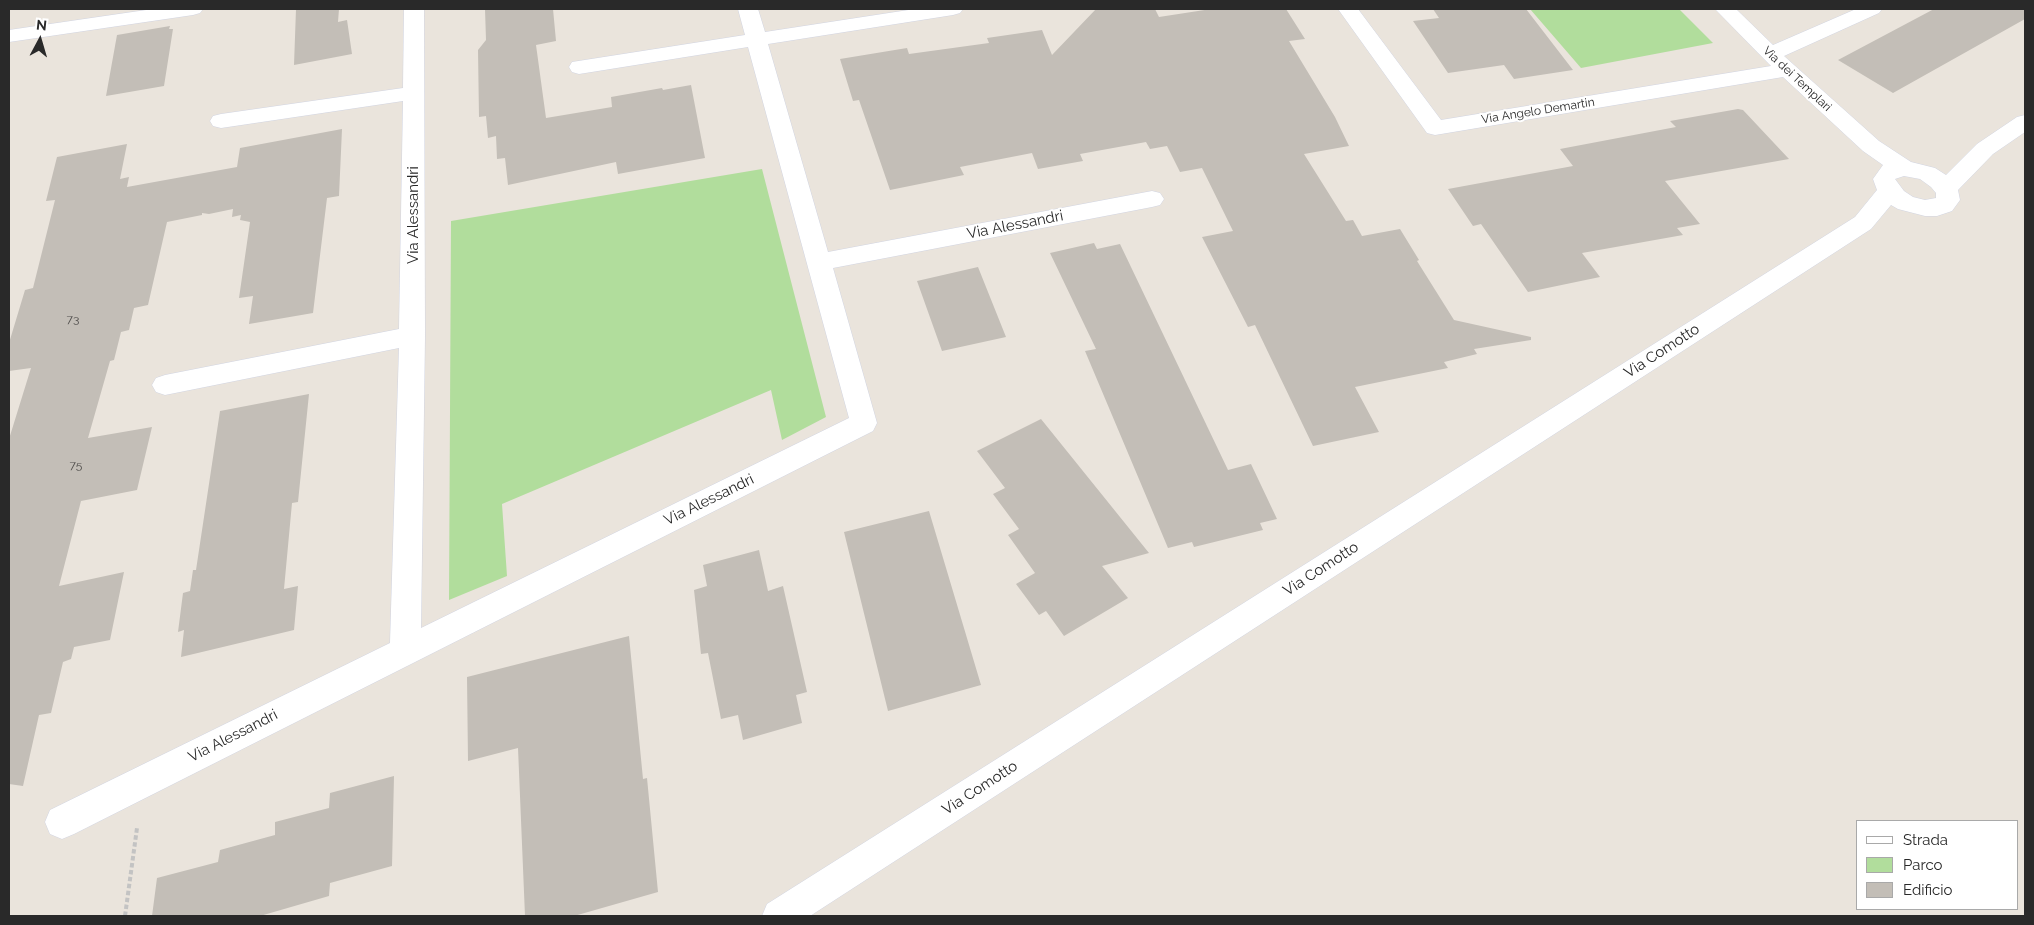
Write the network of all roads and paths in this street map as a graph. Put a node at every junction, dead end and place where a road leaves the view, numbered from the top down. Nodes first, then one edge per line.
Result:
1 (193, 9) edge
2 (414, 9) edge
3 (748, 9) edge
4 (953, 9) edge
5 (1348, 9) edge
6 (1725, 9) edge
7 (1872, 9) edge
8 (9, 36) edge
9 (756, 39) junction
10 (1770, 54) junction
11 (578, 67) dead end
12 (1787, 70) junction
13 (413, 93) junction
14 (221, 121) dead end
15 (2025, 122) edge
16 (1984, 149) junction
17 (1899, 175) junction
18 (1946, 188) junction
19 (1152, 199) dead end
20 (1925, 208) junction
21 (1863, 223) junction
22 (819, 262) junction
23 (412, 336) junction
24 (165, 385) dead end
25 (405, 650) junction
26 (143, 782) junction
27 (62, 822) dead end
28 (126, 916) edge
29 (779, 916) edge

1 - 8 street
2 - 13 street, Via Alessandri
3 - 9 street, Via Alessandri
4 - 9 street
5 - 12 street, Via Angelo Demartin
6 - 10 street, Via dei Templari
7 - 10 street
9 - 11 street
9 - 22 street, Via Alessandri
10 - 12 street, Via dei Templari
12 - 17 street, Via dei Templari
13 - 14 street
13 - 23 street, Via Alessandri
15 - 16 street
16 - 17 street
16 - 18 street
17 - 18 street
17 - 20 street
17 - 21 street, Via Comotto
18 - 20 street, Via Comotto
19 - 22 street, Via Alessandri
20 - 21 street, Via Comotto
21 - 29 street, Via Comotto
22 - 25 street, Via Alessandri
23 - 24 street
23 - 25 street, Via Alessandri
25 - 26 street, Via Alessandri
26 - 27 street, Via Alessandri
26 - 28 path

